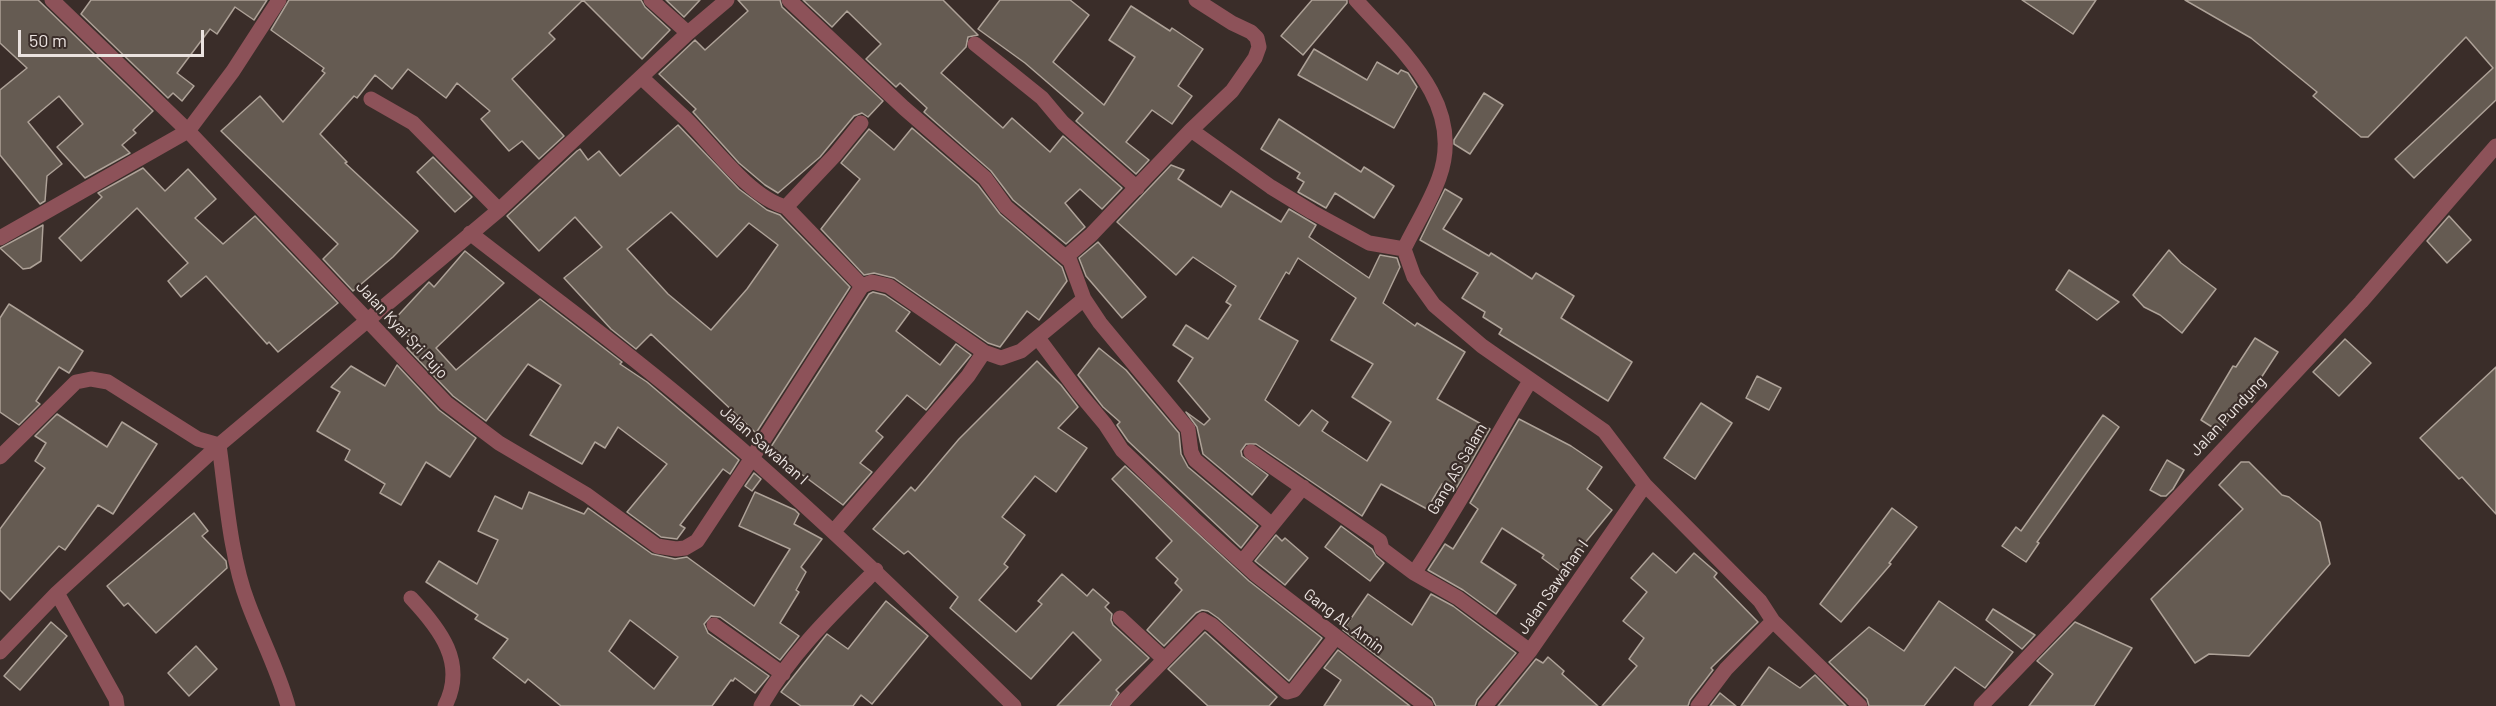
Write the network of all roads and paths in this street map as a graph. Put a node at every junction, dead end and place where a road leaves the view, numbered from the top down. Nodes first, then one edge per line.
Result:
1 (52, 0) edge
2 (279, 0) edge
3 (651, 0) edge
4 (727, 0) edge
5 (789, 0) edge
6 (1196, 0) edge
7 (1356, 0) edge
8 (688, 33) junction
9 (975, 44) dead end
10 (642, 78) junction
11 (371, 99) dead end
12 (861, 123) dead end
13 (1191, 130) junction
14 (188, 131) junction
15 (2496, 146) edge
16 (1137, 188) junction
17 (786, 207) junction
18 (499, 210) junction
19 (470, 233) junction
20 (0, 238) edge
21 (1404, 249) junction
22 (1066, 257) junction
23 (862, 285) junction
24 (1083, 299) junction
25 (367, 319) junction
26 (1038, 338) junction
27 (984, 352) junction
28 (1530, 381) junction
29 (219, 445) junction
30 (1251, 452) dead end
31 (0, 457) edge
32 (752, 458) junction
33 (1645, 485) junction
34 (1302, 487) junction
35 (1272, 525) junction
36 (834, 531) junction
37 (1242, 562) junction
38 (876, 570) junction
39 (1414, 573) junction
40 (57, 593) junction
41 (411, 598) dead end
42 (1120, 618) dead end
43 (1773, 621) junction
44 (714, 626) dead end
45 (1335, 638) junction
46 (1530, 651) junction
47 (0, 652) edge
48 (1164, 659) junction
49 (783, 674) junction
50 (765, 704) edge
51 (117, 706) edge
52 (288, 706) edge
53 (445, 706) edge
54 (1014, 706) edge
55 (1119, 706) edge
56 (1426, 706) edge
57 (1485, 706) edge
58 (1698, 706) edge
59 (1860, 706) edge
60 (1981, 706) edge

1 - 14 street, Jalan Kyai Sri Pujo
2 - 14 street
3 - 8 street
4 - 8 street
5 - 22 street
6 - 13 street
7 - 21 street
8 - 10 street
9 - 16 street
10 - 17 street
10 - 18 street
11 - 18 street
12 - 17 street
13 - 16 street
13 - 21 street
14 - 20 street
14 - 25 street, Jalan Kyai Sri Pujo
15 - 60 street, Jalan Pundung
16 - 22 street
17 - 23 street
18 - 19 street
19 - 25 street
19 - 32 street, Jalan Sawahan I
21 - 28 street
22 - 24 street
23 - 27 street
23 - 32 street, Jalan Kyai Sri Pujo
24 - 26 street
24 - 35 street
25 - 29 street
25 - 32 street, Jalan Kyai Sri Pujo
26 - 27 street
26 - 37 street, Gang AL Amin
27 - 36 street
28 - 33 street
28 - 39 street, Gang AS Salam
29 - 31 street
29 - 40 street
29 - 52 street
30 - 34 street
32 - 36 street, Jalan Sawahan I
33 - 43 street
33 - 46 street, Jalan Sawahan I
34 - 35 street
34 - 39 street
35 - 37 street
36 - 38 street, Jalan Sawahan I
37 - 45 street, Gang AL Amin
38 - 49 street
38 - 54 street, Jalan Sawahan I
39 - 46 street
40 - 47 street
40 - 51 street
41 - 53 street
42 - 48 street
43 - 58 street
43 - 59 street
44 - 49 street
45 - 48 street
45 - 56 street, Gang AL Amin
46 - 57 street, Jalan Sawahan I
48 - 55 street
49 - 50 street

